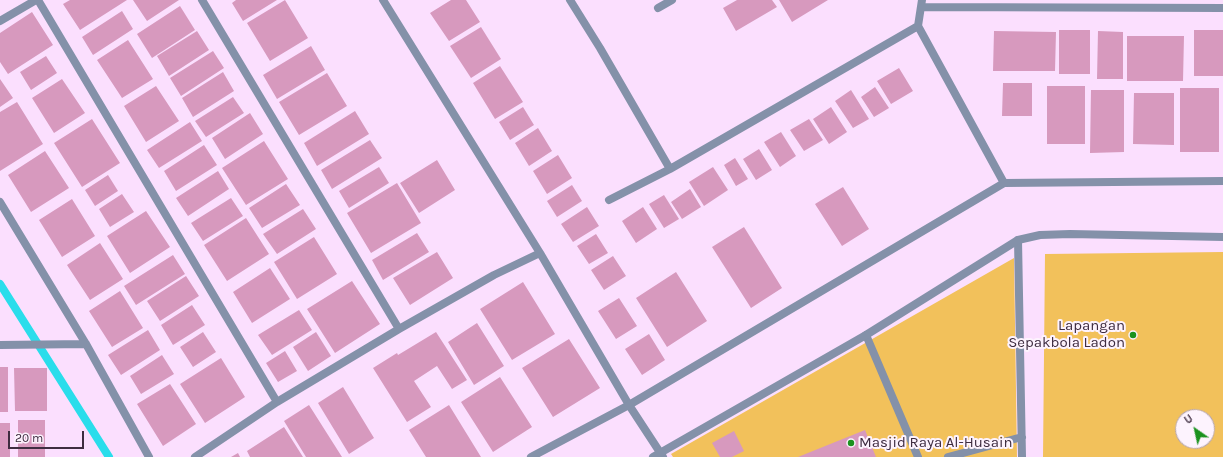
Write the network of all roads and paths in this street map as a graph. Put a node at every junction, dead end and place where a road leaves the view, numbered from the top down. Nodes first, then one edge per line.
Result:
1 (37, 0) edge
2 (202, 0) edge
3 (383, 0) edge
4 (570, 0) edge
5 (672, 0) edge
6 (922, 4) edge
7 (658, 8) dead end
8 (1223, 8) edge
9 (0, 21) edge
10 (918, 26) junction
11 (670, 169) junction
12 (1223, 181) edge
13 (1004, 183) junction
14 (608, 200) dead end
15 (0, 202) edge
16 (1223, 237) edge
17 (1018, 240) junction
18 (540, 253) junction
19 (398, 329) junction
20 (866, 336) junction
21 (86, 344) junction
22 (0, 345) edge
23 (277, 402) junction
24 (629, 405) junction
25 (1022, 437) junction
26 (659, 456) edge
27 (149, 457) edge
28 (195, 457) edge
29 (531, 457) edge
30 (918, 457) edge
31 (948, 457) edge
32 (1022, 457) edge

1 - 9 street
1 - 23 street
2 - 19 street
3 - 18 street
4 - 11 street
5 - 7 street
6 - 8 street
6 - 10 street
10 - 11 street
10 - 13 street
11 - 14 street
12 - 13 street
13 - 24 street
15 - 21 street
16 - 17 street
17 - 20 street
17 - 25 street
18 - 19 street
18 - 24 street
19 - 23 street
20 - 26 street
20 - 30 street
21 - 22 street
21 - 27 street
23 - 28 street
24 - 26 street
24 - 29 street
25 - 31 street
25 - 32 street

